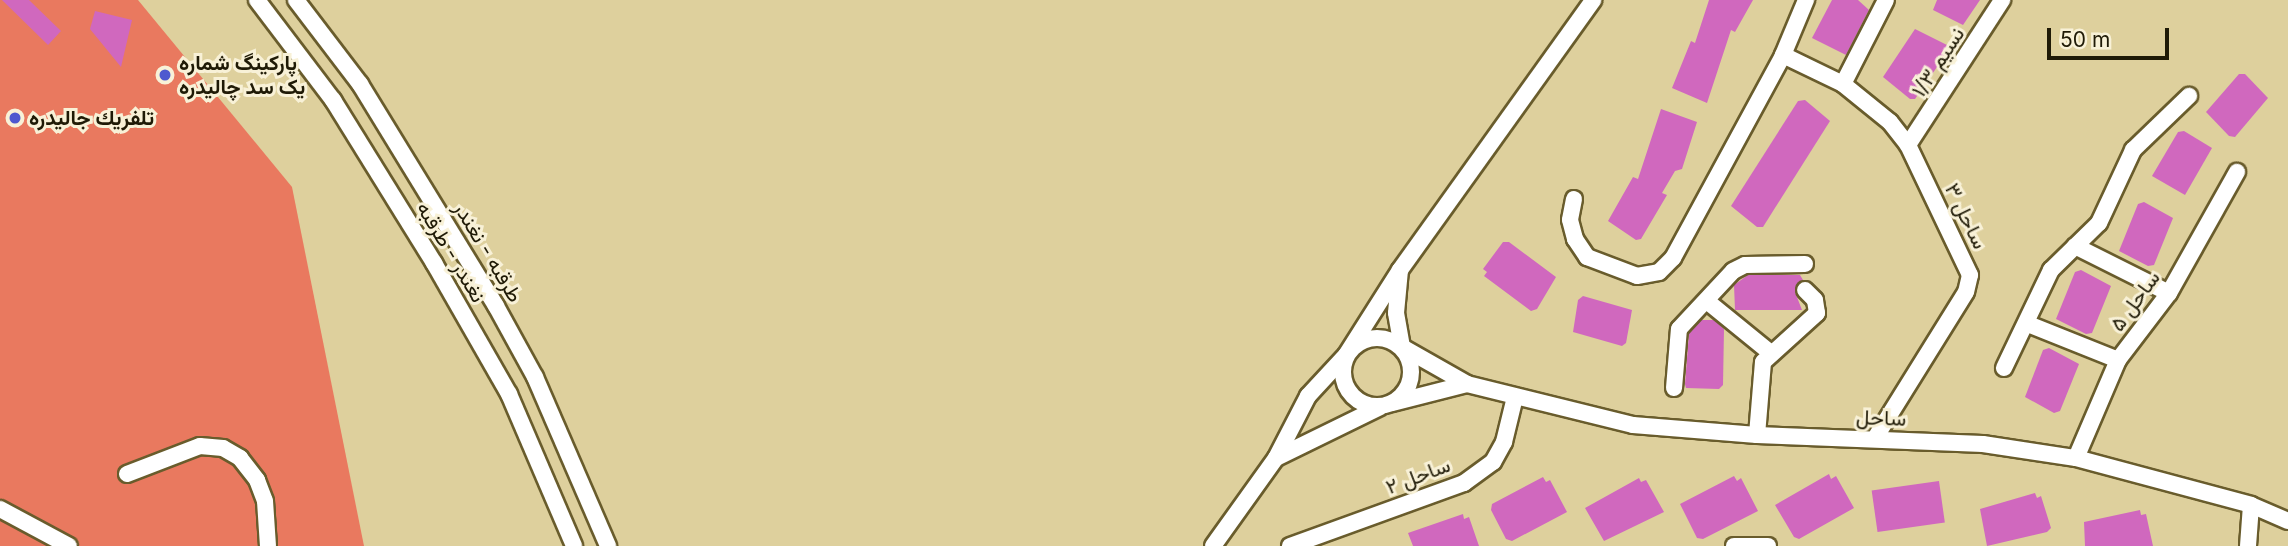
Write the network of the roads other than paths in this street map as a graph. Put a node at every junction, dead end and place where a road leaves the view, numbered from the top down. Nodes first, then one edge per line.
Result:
1 (257, 0) edge
2 (296, 0) edge
3 (1593, 0) edge
4 (1806, 0) edge
5 (1885, 0) edge
6 (2002, 0) edge
7 (1783, 55) junction
8 (1843, 84) junction
9 (2189, 96) dead end
10 (1908, 145) junction
11 (2237, 172) dead end
12 (1574, 199) dead end
13 (2075, 246) junction
14 (1805, 264) dead end
15 (1400, 270) junction
16 (1805, 290) dead end
17 (2169, 293) junction
18 (1708, 302) junction
19 (2028, 324) junction
20 (1402, 347) junction
21 (1772, 354) junction
22 (1346, 355) junction
23 (2118, 360) junction
24 (2004, 368) dead end
25 (1466, 384) junction
26 (1674, 388) dead end
27 (1515, 397) junction
28 (1387, 404) junction
29 (1757, 435) junction
30 (1875, 438) junction
31 (1276, 458) junction
32 (2076, 458) junction
33 (127, 474) dead end
34 (2251, 505) junction
35 (0, 509) edge
36 (2288, 521) edge
37 (69, 546) edge
38 (268, 546) edge
39 (574, 546) edge
40 (608, 546) edge
41 (1213, 546) edge
42 (1290, 546) edge
43 (1734, 546) edge
44 (1768, 546) edge
45 (2248, 546) edge

1 - 39 street, نغندر - طرقبه
2 - 40 street, طرقبه - نغندر
3 - 15 street
4 - 7 street
5 - 8 street
6 - 10 street, نسیم ۱/۳
7 - 8 street, ساحل ۳
7 - 12 street
8 - 10 street, ساحل ۳
9 - 13 street
10 - 30 street, ساحل ۳
11 - 17 street, ساحل ۵
13 - 17 street
13 - 19 street
14 - 18 street
15 - 20 street
15 - 22 street
16 - 21 street
17 - 23 street, ساحل ۵
18 - 21 street
18 - 26 street
19 - 23 street
19 - 24 street
20 - 22 street
20 - 25 street, ساحل
20 - 28 street
21 - 29 street
22 - 28 street
22 - 31 street
23 - 32 street, ساحل ۵
25 - 27 street, ساحل
25 - 28 street, ساحل
27 - 29 street, ساحل
27 - 42 street, ساحل ۲
28 - 31 street, ساحل
29 - 30 street, ساحل
30 - 32 street, ساحل
31 - 41 street
32 - 34 street, ساحل
33 - 38 street
34 - 36 street, ساحل
34 - 45 street
35 - 37 street
43 - 44 street

